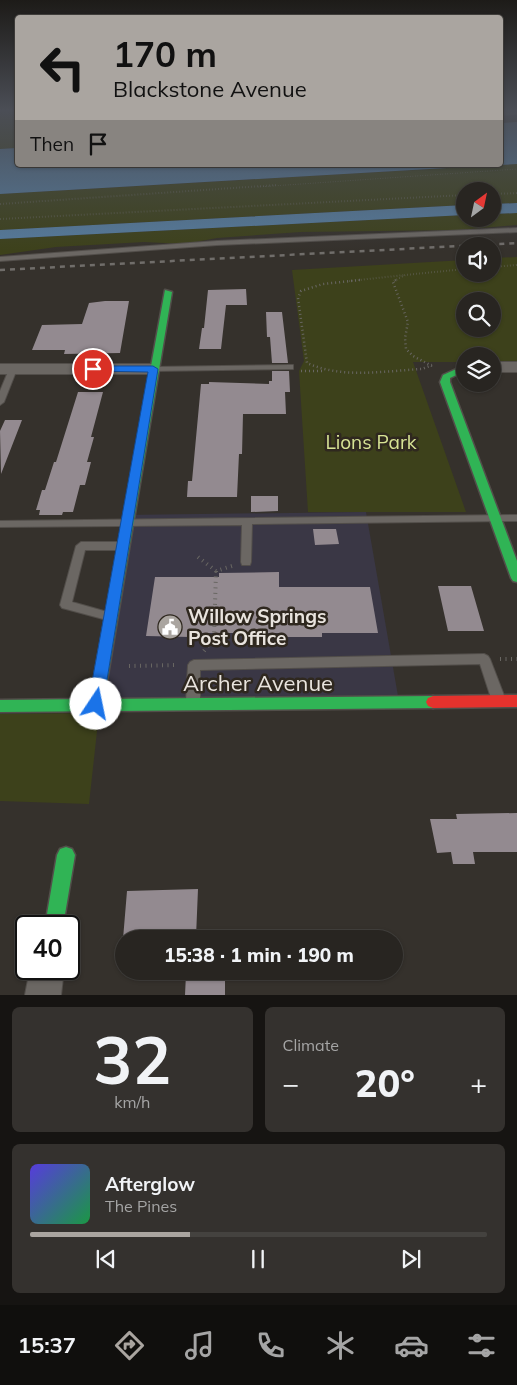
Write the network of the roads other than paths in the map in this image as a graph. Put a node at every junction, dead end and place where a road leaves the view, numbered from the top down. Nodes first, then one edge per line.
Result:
1 (517, 230) edge
2 (0, 259) edge
3 (168, 292) dead end
4 (290, 367) road end
5 (501, 367) edge
6 (517, 367) edge
7 (7, 369) edge
8 (153, 369) junction
9 (456, 371) edge
10 (0, 402) edge
11 (495, 518) junction
12 (517, 518) edge
13 (247, 520) junction
14 (128, 521) junction
15 (0, 524) edge
16 (124, 546) junction
17 (246, 562) road end
18 (517, 578) edge
19 (112, 617) junction
20 (517, 701) edge
21 (499, 702) junction
22 (96, 704) junction
23 (192, 704) junction
24 (0, 706) edge
25 (66, 854) dead end
26 (56, 915) edge
27 (45, 980) edge
28 (43, 995) edge

1 - 2 lane
3 - 8 street
4 - 8 lane
5 - 6 street
7 - 8 street
7 - 10 lane
8 - 14 street
9 - 11 street
11 - 12 lane
11 - 13 lane
11 - 18 street
13 - 14 lane
13 - 17 lane
14 - 15 lane
14 - 16 street
16 - 19 street
16 - 19 lane
19 - 22 street
20 - 21 street, Archer Avenue
21 - 23 street, Archer Avenue
21 - 23 lane
22 - 23 street, Archer Avenue
22 - 24 street, Archer Avenue
25 - 26 street
27 - 28 street

